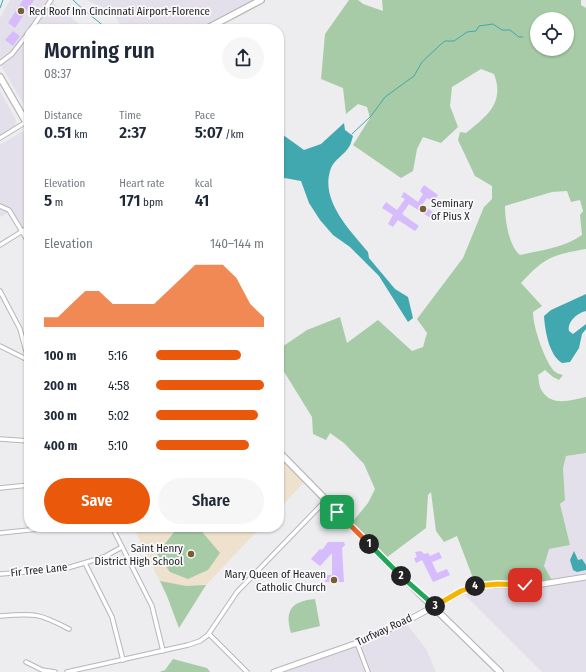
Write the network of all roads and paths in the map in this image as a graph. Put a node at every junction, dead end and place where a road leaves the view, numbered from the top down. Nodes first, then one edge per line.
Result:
1 (51, 0) edge
2 (261, 0) edge
3 (34, 24) edge
4 (215, 24) edge
5 (24, 38) edge
6 (0, 63) edge
7 (0, 77) edge
8 (24, 116) edge
9 (24, 125) edge
10 (0, 138) edge
11 (0, 206) edge
12 (22, 231) junction
13 (24, 234) edge
14 (0, 245) edge
15 (0, 291) edge
16 (24, 345) edge
17 (0, 346) edge
18 (24, 359) edge
19 (0, 439) edge
20 (24, 441) edge
21 (284, 457) edge
22 (24, 486) edge
23 (0, 488) edge
24 (326, 500) junction
25 (24, 530) edge
26 (0, 532) edge
27 (114, 532) edge
28 (122, 547) junction
29 (85, 563) junction
30 (0, 574) edge
31 (586, 577) edge
32 (434, 606) junction
33 (0, 616) edge
34 (69, 629) dead end
35 (208, 634) junction
36 (357, 643) junction
37 (163, 651) junction
38 (123, 660) junction
39 (26, 662) dead end
40 (55, 672) edge
41 (67, 672) edge
42 (247, 672) edge
43 (274, 672) edge
44 (368, 672) edge
45 (500, 672) edge

1 - 3 street
2 - 4 main road
5 - 6 street
7 - 8 main road
9 - 10 street
11 - 12 street
12 - 13 street
12 - 14 street
15 - 16 street
17 - 18 street
19 - 20 street
21 - 24 main road
22 - 23 street
24 - 32 main road
24 - 35 street
25 - 26 street
27 - 28 street
28 - 29 street, Fir Tree Lane
28 - 37 street
29 - 30 street, Fir Tree Lane
29 - 38 street
31 - 32 main road, Turfway Road
32 - 36 main road, Turfway Road
32 - 45 main road
33 - 34 street
35 - 37 street
35 - 42 street
36 - 43 main road, Turfway Road
36 - 44 street
37 - 38 street
38 - 41 street
39 - 40 street

